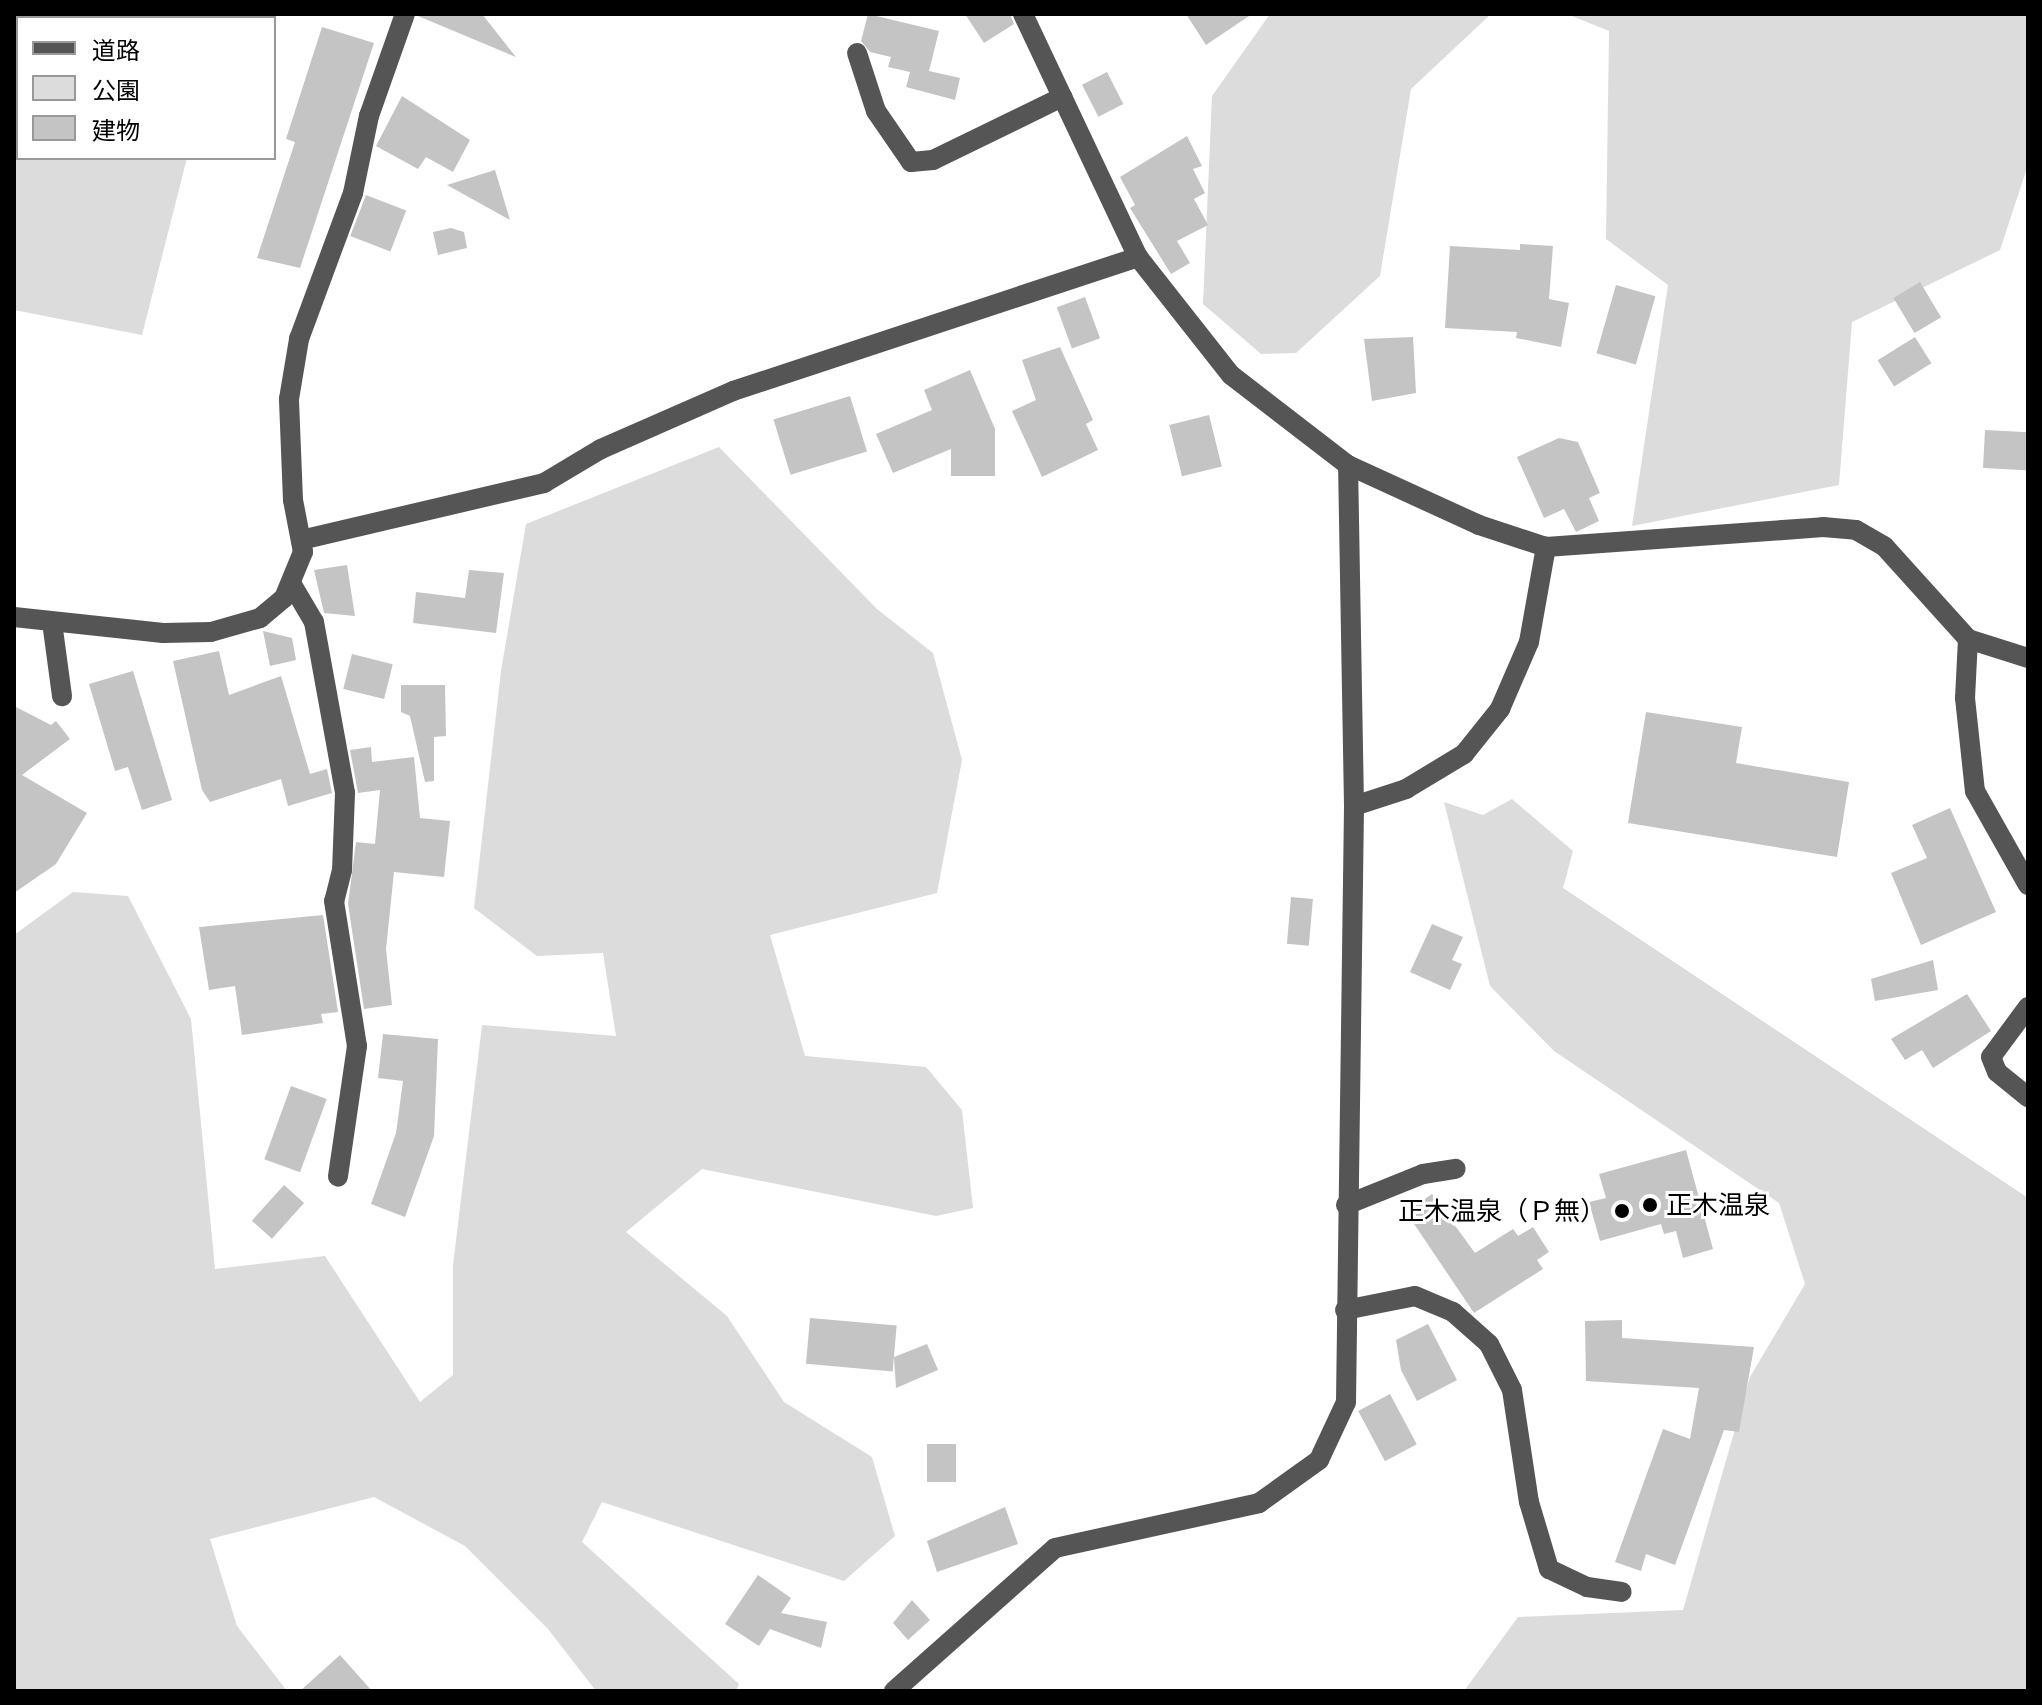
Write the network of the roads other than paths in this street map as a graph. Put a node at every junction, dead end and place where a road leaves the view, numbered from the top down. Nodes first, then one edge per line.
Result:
1 (405, 14) edge
2 (1023, 14) edge
3 (857, 53) dead end
4 (1062, 97) junction
5 (1138, 257) junction
6 (1348, 465) junction
7 (301, 540) junction
8 (1546, 547) junction
9 (291, 583) junction
10 (14, 617) edge
11 (52, 622) junction
12 (1968, 639) junction
13 (2028, 658) edge
14 (62, 696) dead end
15 (1354, 806) junction
16 (2028, 885) edge
17 (2028, 1007) edge
18 (2028, 1097) edge
19 (1456, 1169) dead end
20 (338, 1177) dead end
21 (1346, 1205) junction
22 (1345, 1310) junction
23 (1622, 1592) dead end
24 (894, 1691) edge

1 - 7 street
2 - 4 street
3 - 4 street
4 - 5 street
5 - 6 street
5 - 7 street
6 - 8 street
6 - 15 street
7 - 9 street
8 - 12 street
8 - 15 street
9 - 11 street
9 - 20 street
10 - 11 street
11 - 14 street
12 - 13 street
12 - 16 street
15 - 21 street
17 - 18 street
19 - 21 street
21 - 22 street
22 - 23 street
22 - 24 street

